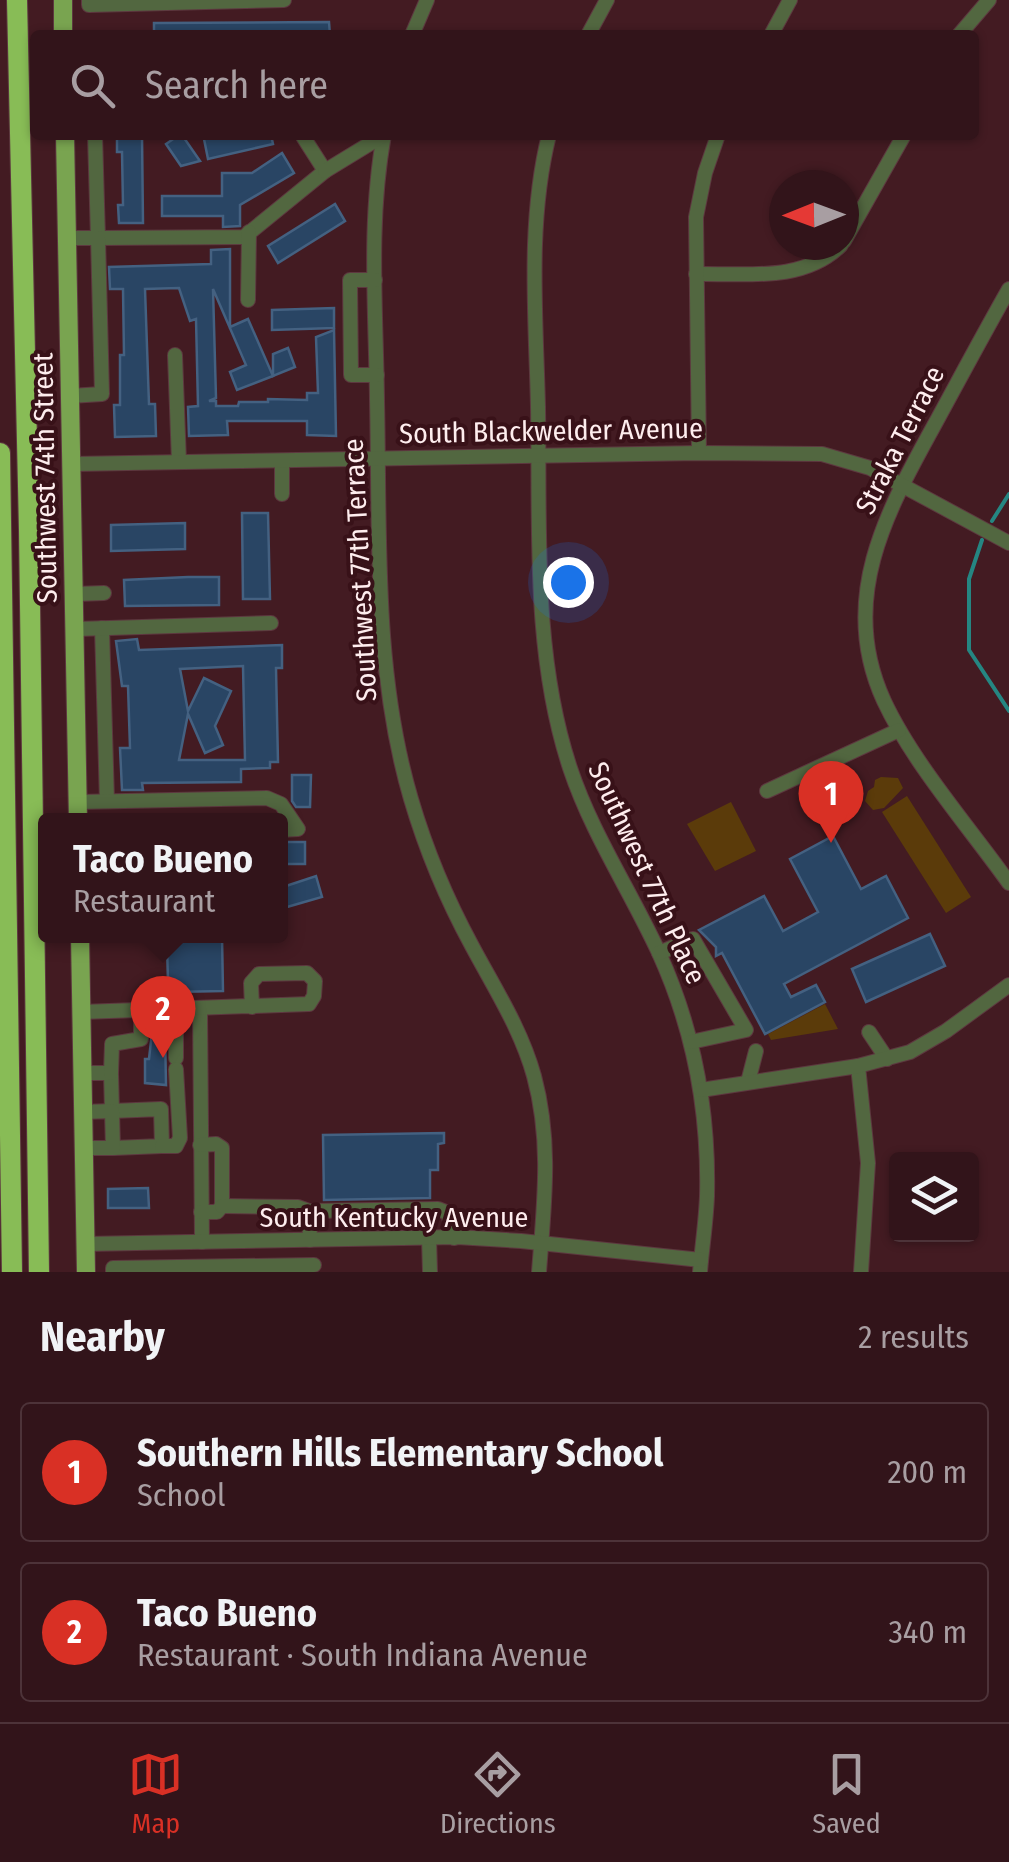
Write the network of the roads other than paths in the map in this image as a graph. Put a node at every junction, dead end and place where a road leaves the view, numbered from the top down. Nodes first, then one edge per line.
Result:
1 (17, 0) edge
2 (63, 0) edge
3 (89, 0) edge
4 (284, 0) edge
5 (427, 0) edge
6 (607, 0) edge
7 (790, 0) edge
8 (990, 0) edge
9 (63, 30) edge
10 (414, 30) edge
11 (591, 30) edge
12 (774, 30) edge
13 (963, 30) edge
14 (65, 140) edge
15 (95, 140) edge
16 (305, 140) edge
17 (376, 140) edge
18 (383, 140) edge
19 (548, 140) edge
20 (716, 140) edge
21 (901, 140) edge
22 (326, 170) junction
23 (859, 213) edge
24 (249, 232) junction
25 (67, 238) junction
26 (98, 238) junction
27 (822, 260) edge
28 (696, 274) junction
29 (375, 280) junction
30 (1009, 289) edge
31 (248, 300) dead end
32 (176, 354) dead end
33 (377, 375) junction
34 (70, 396) junction
35 (0, 453) edge
36 (699, 453) junction
37 (539, 457) junction
38 (378, 460) junction
39 (282, 461) junction
40 (179, 462) junction
41 (72, 464) junction
42 (901, 485) junction
43 (282, 494) dead end
44 (1009, 543) edge
45 (104, 593) dead end
46 (76, 594) junction
47 (271, 623) dead end
48 (102, 628) junction
49 (76, 629) junction
50 (899, 730) junction
51 (767, 791) dead end
52 (108, 802) junction
53 (78, 811) edge
54 (287, 813) edge
55 (288, 815) edge
56 (288, 830) edge
57 (1009, 883) edge
58 (6, 928) junction
59 (80, 943) edge
60 (0, 952) edge
61 (658, 953) junction
62 (1009, 985) edge
63 (252, 1007) junction
64 (176, 1009) junction
65 (141, 1010) junction
66 (200, 1010) junction
67 (81, 1012) junction
68 (869, 1032) dead end
69 (691, 1042) junction
70 (756, 1051) dead end
71 (887, 1059) junction
72 (858, 1066) junction
73 (82, 1073) junction
74 (112, 1073) junction
75 (748, 1082) junction
76 (701, 1090) junction
77 (112, 1111) junction
78 (83, 1112) junction
79 (200, 1145) junction
80 (162, 1146) junction
81 (84, 1148) junction
82 (113, 1148) junction
83 (201, 1178) junction
84 (222, 1178) junction
85 (222, 1206) junction
86 (309, 1211) junction
87 (201, 1212) junction
88 (429, 1238) junction
89 (454, 1238) junction
90 (311, 1240) junction
91 (138, 1243) junction
92 (196, 1243) junction
93 (542, 1243) junction
94 (85, 1244) junction
95 (191, 1266) junction
96 (700, 1266) edge
97 (139, 1267) junction
98 (314, 1268) edge
99 (210, 1269) edge
100 (12, 1272) edge
101 (43, 1272) edge
102 (86, 1272) edge
103 (114, 1272) edge
104 (430, 1272) edge
105 (539, 1272) edge
106 (861, 1272) edge

1 - 101 highway
2 - 9 main road
3 - 4 street
5 - 10 street
6 - 11 street
7 - 12 street
8 - 13 street
14 - 25 main road, Southwest 74th Street
15 - 26 street
16 - 22 street
17 - 22 street
18 - 29 street, Southwest 77th Terrace
19 - 37 street, Southwest 77th Place
20 - 28 street
21 - 23 street
22 - 24 street
24 - 26 street
24 - 31 street
25 - 26 street
25 - 34 main road, Southwest 74th Street
26 - 34 street
27 - 28 street
28 - 36 street
29 - 33 street, Southwest 77th Terrace
29 - 33 street
30 - 42 street, Straka Terrace
32 - 40 street
33 - 38 street, Southwest 77th Terrace
34 - 41 main road, Southwest 74th Street
35 - 58 highway
36 - 37 street, South Blackwelder Avenue
36 - 42 street, South Blackwelder Avenue
37 - 38 street, South Blackwelder Avenue
37 - 61 street, Southwest 77th Place
38 - 39 street, South Blackwelder Avenue
38 - 93 street, Southwest 77th Terrace
39 - 40 street, South Blackwelder Avenue
39 - 43 street
40 - 41 street, South Blackwelder Avenue
41 - 46 main road, Southwest 74th Street
42 - 44 street, South Blackwelder Avenue
42 - 50 street, Straka Terrace
45 - 46 street
46 - 49 main road, Southwest 74th Street
47 - 48 street
48 - 49 street
48 - 52 street
49 - 53 main road, Southwest 74th Street
50 - 51 street
50 - 57 street, Straka Terrace
52 - 53 street
52 - 54 street
55 - 56 street
58 - 60 highway
58 - 100 highway
59 - 67 main road
61 - 69 street, Southwest 77th Place
61 - 69 street
62 - 71 street
63 - 63 street
63 - 66 street
64 - 65 street
64 - 66 street
64 - 80 street
65 - 67 street
65 - 74 street
66 - 79 street
67 - 73 main road
68 - 71 street
69 - 76 street, Southwest 77th Place
70 - 75 street
71 - 72 street
72 - 75 street
72 - 106 street
73 - 74 street
73 - 78 main road
74 - 77 street
75 - 76 street
76 - 96 street, Southwest 77th Place
77 - 78 street
77 - 80 street
77 - 82 street
78 - 81 main road
79 - 83 street
79 - 84 street
80 - 82 street
81 - 82 street
81 - 94 main road
83 - 84 street
83 - 87 street
84 - 85 street
85 - 86 street
85 - 87 street
86 - 89 street
86 - 90 street
87 - 92 street
88 - 89 street, South Kentucky Avenue
88 - 90 street, South Kentucky Avenue
88 - 104 street
89 - 93 street, South Kentucky Avenue
90 - 92 street, South Kentucky Avenue
90 - 98 street
91 - 92 street, South Kentucky Avenue
91 - 94 street, South Kentucky Avenue
91 - 97 street
92 - 95 street
93 - 96 street, South Kentucky Avenue
93 - 105 street, Southwest 77th Terrace
94 - 102 main road
95 - 97 street
95 - 99 street
97 - 103 street
98 - 99 street

